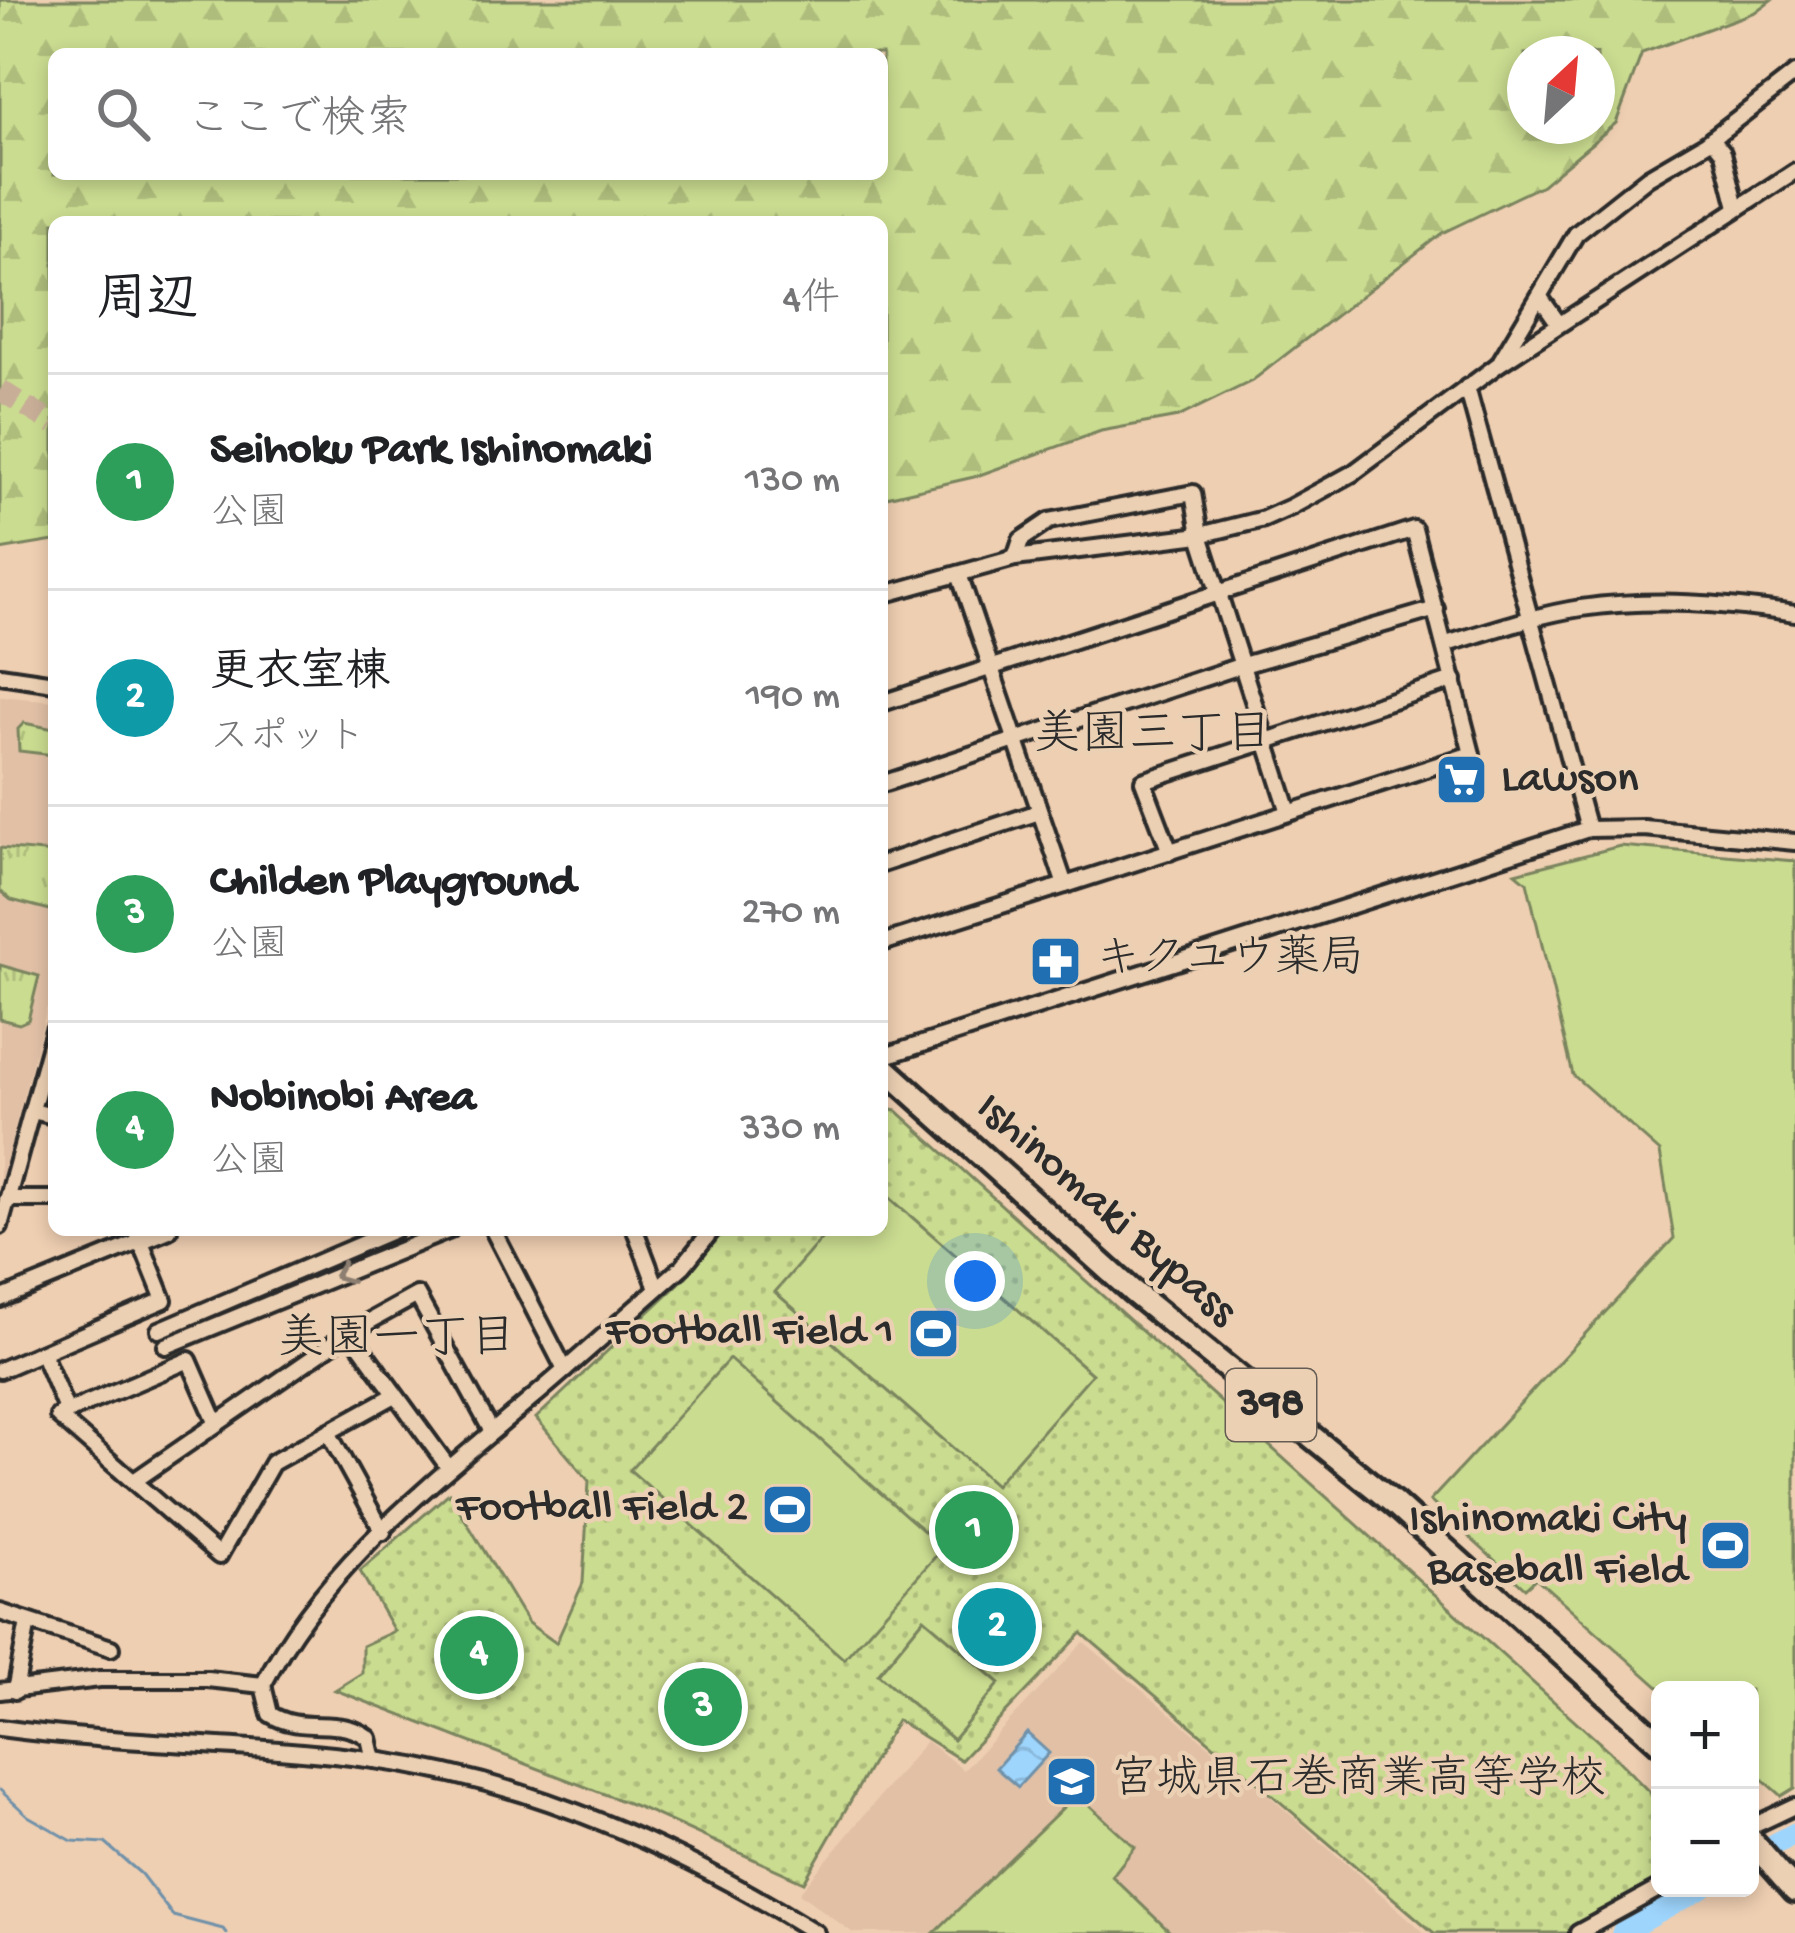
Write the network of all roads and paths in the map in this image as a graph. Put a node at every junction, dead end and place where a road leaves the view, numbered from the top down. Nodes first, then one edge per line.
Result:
1 (1795, 74) edge
2 (1712, 138) junction
3 (1795, 171) edge
4 (1737, 207) junction
5 (1540, 297) junction
6 (1559, 324) junction
7 (1499, 364) junction
8 (1467, 387) junction
9 (1200, 535) junction
10 (1015, 558) junction
11 (959, 574) junction
12 (888, 593) edge
13 (1219, 593) junction
14 (1436, 609) junction
15 (1794, 610) edge
16 (1530, 620) junction
17 (1446, 644) junction
18 (1243, 665) junction
19 (992, 667) junction
20 (0, 675) edge
21 (1454, 680) junction
22 (48, 681) edge
23 (888, 701) edge
24 (1266, 738) junction
25 (1016, 740) junction
26 (888, 782) edge
27 (1039, 812) junction
28 (1289, 812) junction
29 (1588, 829) junction
30 (1795, 842) edge
31 (1171, 852) junction
32 (888, 862) edge
33 (1064, 885) junction
34 (888, 941) edge
35 (48, 1054) edge
36 (888, 1055) edge
37 (888, 1071) edge
38 (32, 1111) junction
39 (48, 1115) edge
40 (7, 1199) junction
41 (48, 1199) edge
42 (0, 1226) edge
43 (139, 1236) edge
44 (380, 1236) edge
45 (435, 1236) edge
46 (497, 1236) edge
47 (637, 1236) edge
48 (707, 1236) edge
49 (657, 1288) junction
50 (0, 1299) edge
51 (150, 1309) junction
52 (159, 1330) junction
53 (350, 1332) junction
54 (166, 1346) junction
55 (43, 1354) junction
56 (174, 1366) junction
57 (0, 1370) edge
58 (565, 1370) junction
59 (394, 1395) junction
60 (67, 1412) junction
61 (216, 1422) junction
62 (491, 1430) junction
63 (328, 1432) junction
64 (449, 1468) junction
65 (134, 1481) junction
66 (383, 1532) junction
67 (0, 1612) edge
68 (28, 1622) junction
69 (111, 1648) dead end
70 (263, 1685) junction
71 (7, 1691) edge
72 (0, 1728) edge
73 (1651, 1735) edge
74 (374, 1760) junction
75 (1795, 1806) edge
76 (1759, 1829) edge
77 (1759, 1843) edge
78 (1795, 1890) edge
79 (1651, 1893) edge
80 (816, 1933) edge
81 (1578, 1933) edge

1 - 2 street
2 - 4 street
2 - 5 street
3 - 4 street
4 - 6 street
5 - 6 street
5 - 7 street
6 - 7 street
7 - 8 street
8 - 9 street
8 - 16 street
9 - 10 street
9 - 10 street
9 - 13 street
10 - 11 street
11 - 12 street
11 - 19 street
13 - 14 street
13 - 18 street
13 - 19 street
14 - 17 street
14 - 18 street
15 - 16 street
16 - 17 street
16 - 29 street
17 - 21 street
18 - 24 street
18 - 25 street
19 - 23 street
19 - 25 street
20 - 22 street
21 - 24 street
21 - 28 street
24 - 28 street
24 - 31 street
25 - 26 street
25 - 27 street
27 - 32 street
27 - 33 street
28 - 31 street
29 - 30 street
29 - 36 street
31 - 33 street
33 - 34 street
35 - 38 street
37 - 73 highway, Ishinomaki Bypass / 398
38 - 39 street
38 - 40 street
40 - 41 street
40 - 42 street
43 - 50 street
43 - 51 street
44 - 52 street
45 -> 54 street
46 - 58 street
47 - 49 street
48 - 49 street
49 - 58 street
51 - 52 street
51 - 55 street
52 - 54 street
53 - 59 street
53 - 61 street
53 - 62 street
54 - 56 street
55 - 57 street
55 - 60 street
56 - 60 street
56 - 61 street
58 - 62 street
59 - 63 street
59 - 64 street
60 - 65 street
61 - 65 street
62 - 64 street
63 - 65 street
63 - 66 street
64 - 66 street
66 - 70 street
67 - 68 street
68 - 69 street
68 - 71 street
70 - 71 street
70 - 74 street
72 - 74 street
74 - 80 street
75 - 76 street
77 - 78 highway
79 - 81 street

